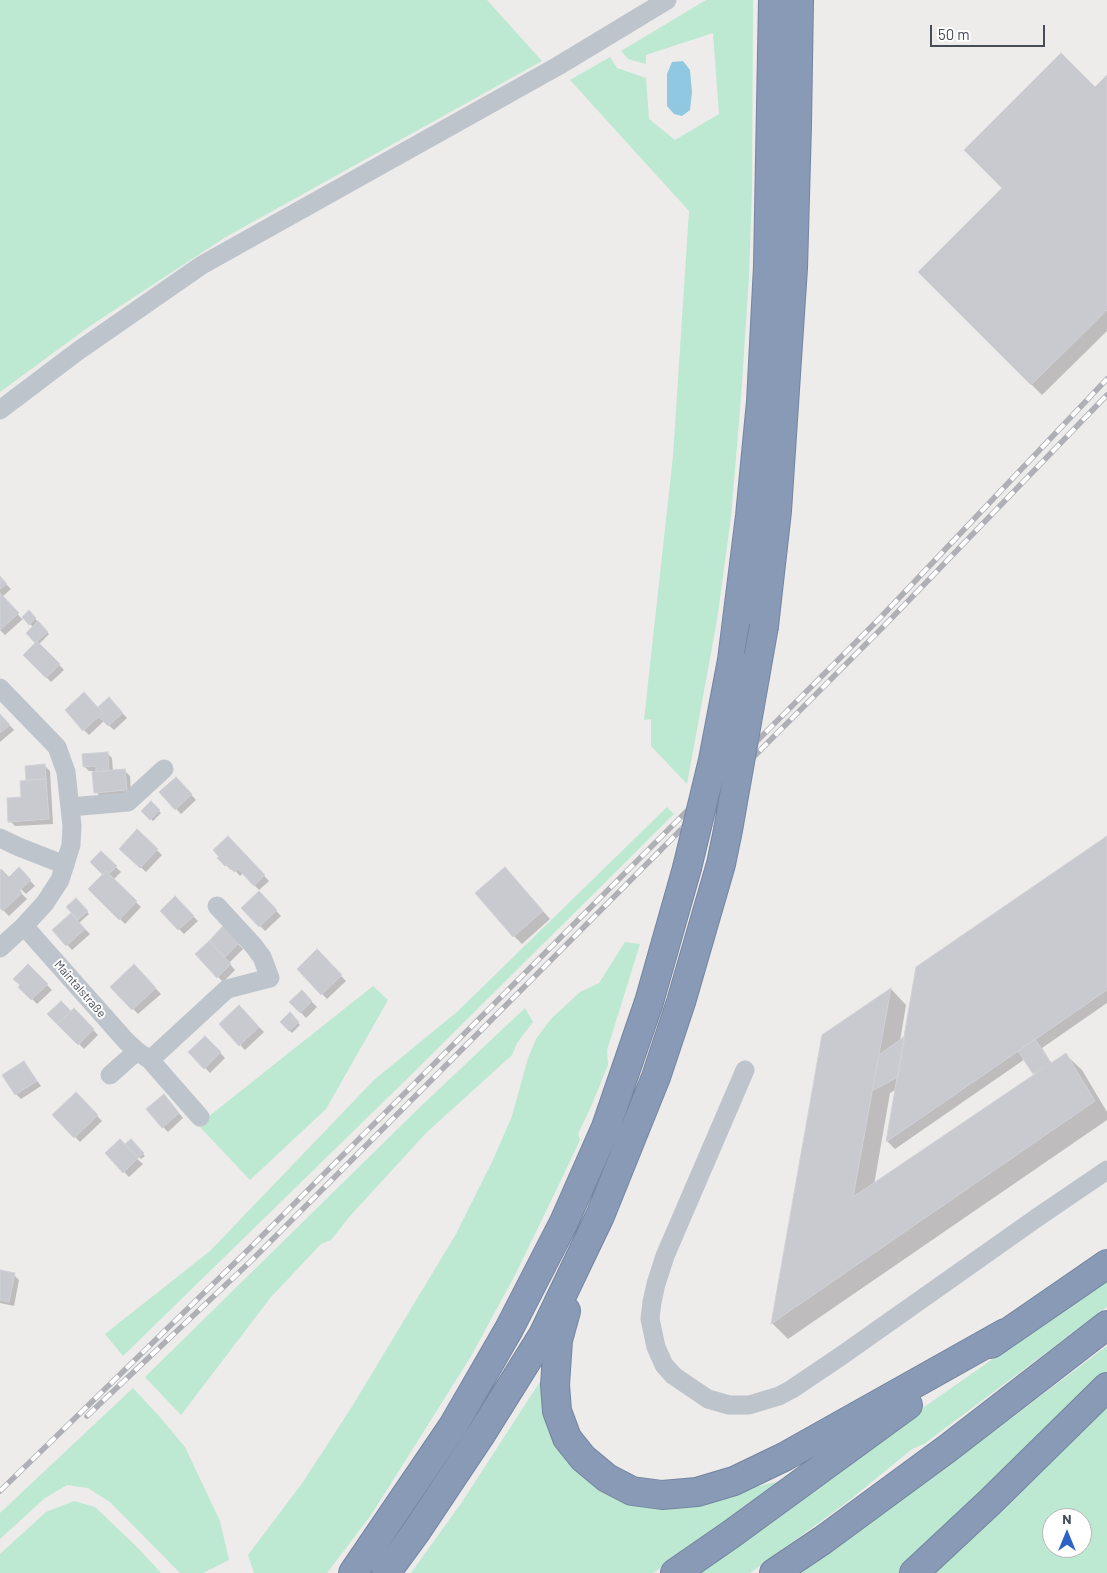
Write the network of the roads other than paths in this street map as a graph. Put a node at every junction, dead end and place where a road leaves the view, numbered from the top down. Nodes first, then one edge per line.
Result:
1 (667, 0) edge
2 (786, 6) edge
3 (0, 410) edge
4 (0, 688) edge
5 (164, 769) dead end
6 (70, 807) junction
7 (0, 838) edge
8 (65, 864) junction
9 (217, 906) dead end
10 (24, 926) junction
11 (0, 948) edge
12 (144, 1056) junction
13 (745, 1070) dead end
14 (110, 1076) dead end
15 (200, 1117) dead end
16 (1107, 1170) edge
17 (578, 1262) junction
18 (1107, 1264) edge
19 (1107, 1325) edge
20 (1005, 1333) junction
21 (1107, 1387) edge
22 (353, 1573) edge
23 (386, 1573) edge
24 (674, 1573) edge
25 (774, 1573) edge
26 (914, 1573) edge

1 - 3 street
2 - 17 highway, bridge
2 - 22 highway, bridge
4 - 6 street
5 - 6 street
6 - 8 street
7 - 8 street
8 - 10 street
9 - 12 street
10 - 11 street
10 - 12 street, Maintalstraße
12 - 14 street
12 - 15 street, Maintalstraße
13 - 16 street
17 - 20 highway
17 - 23 highway
18 - 20 highway
19 - 25 highway
20 - 24 highway
21 - 26 highway

